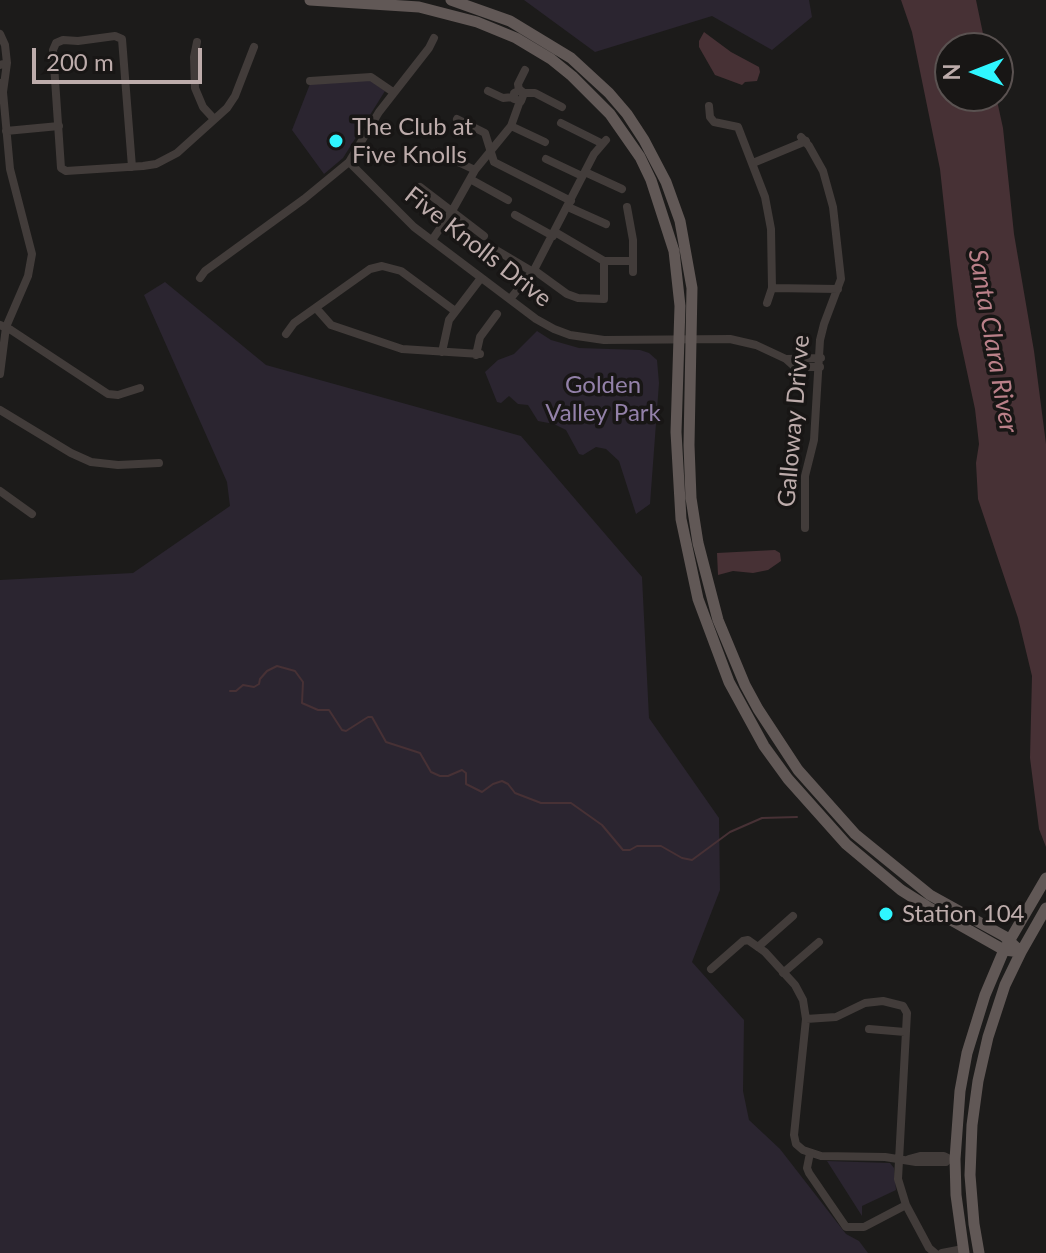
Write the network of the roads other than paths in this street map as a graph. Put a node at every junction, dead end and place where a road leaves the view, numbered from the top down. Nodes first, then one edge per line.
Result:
1 (310, 0) edge
2 (451, 0) edge
3 (0, 34) edge
4 (434, 38) dead end
5 (197, 42) dead end
6 (254, 47) dead end
7 (4, 64) edge
8 (525, 70) dead end
9 (310, 81) dead end
10 (1, 88) edge
11 (488, 91) dead end
12 (393, 92) junction
13 (519, 96) junction
14 (709, 106) dead end
15 (562, 107) dead end
16 (214, 119) junction
17 (457, 119) dead end
18 (561, 123) dead end
19 (59, 126) junction
20 (511, 126) junction
21 (6, 131) junction
22 (545, 142) dead end
23 (489, 151) junction
24 (437, 152) dead end
25 (546, 159) dead end
26 (349, 162) junction
27 (753, 163) junction
28 (132, 167) junction
29 (475, 170) junction
30 (584, 174) junction
31 (470, 179) junction
32 (420, 187) dead end
33 (622, 189) dead end
34 (508, 200) dead end
35 (569, 204) junction
36 (627, 207) dead end
37 (452, 211) junction
38 (515, 215) dead end
39 (606, 224) dead end
40 (554, 234) junction
41 (484, 236) dead end
42 (432, 240) junction
43 (496, 250) dead end
44 (604, 261) junction
45 (633, 261) junction
46 (534, 271) junction
47 (633, 272) dead end
48 (200, 278) dead end
49 (481, 278) junction
50 (772, 288) junction
51 (838, 289) junction
52 (510, 299) junction
53 (767, 303) dead end
54 (316, 308) junction
55 (455, 311) junction
56 (497, 314) dead end
57 (3, 326) edge
58 (286, 334) dead end
59 (685, 339) junction
60 (442, 352) junction
61 (820, 362) junction
62 (0, 374) edge
63 (140, 388) dead end
64 (0, 410) edge
65 (159, 463) dead end
66 (0, 491) edge
67 (32, 514) dead end
68 (805, 528) dead end
69 (884, 876) junction
70 (1046, 878) edge
71 (925, 891) junction
72 (1033, 898) junction
73 (955, 909) junction
74 (1044, 912) edge
75 (793, 916) dead end
76 (819, 942) dead end
77 (1007, 945) junction
78 (758, 947) junction
79 (1021, 952) junction
80 (711, 969) dead end
81 (783, 973) junction
82 (806, 1019) junction
83 (869, 1029) dead end
84 (905, 1032) junction
85 (810, 1153) junction
86 (899, 1159) junction
87 (952, 1159) junction
88 (906, 1205) junction
89 (971, 1252) edge
90 (935, 1253) edge
91 (942, 1253) edge

1 - 59 main road
2 - 59 main road
3 - 7 street
4 - 12 street
5 - 16 street
6 - 16 street
7 - 10 street
8 - 13 street
9 - 12 street
10 - 21 street
11 - 13 street
12 - 26 street
13 - 15 street
13 - 20 street
14 - 27 street
16 - 28 street
17 - 23 street
18 - 30 street
19 - 21 street
19 - 28 street
19 - 28 street
20 - 22 street
20 - 23 street
21 - 57 street
23 - 29 street
23 - 35 street
24 - 29 street
25 - 30 street
26 - 42 street, Five Knolls Drive
26 - 48 street
27 - 50 street
27 - 51 street, Galloway Drivve
29 - 31 street
30 - 33 street
30 - 35 street
31 - 34 street
31 - 37 street
32 - 37 street
35 - 39 street
35 - 40 street
36 - 45 street
37 - 41 street
37 - 42 street
38 - 40 street
40 - 44 street
40 - 46 street
42 - 49 street, Five Knolls Drive
43 - 46 street
44 - 45 street
44 - 46 street
45 - 47 street
46 - 52 street
49 - 52 street, Five Knolls Drive
49 - 55 street
50 - 51 street
50 - 53 street
51 - 61 street, Galloway Drivve
52 - 59 street, Five Knolls Drive
54 - 55 street
54 - 58 street
54 - 60 street
55 - 60 street
56 - 60 street
57 - 62 street
57 - 63 street
59 - 61 street, Five Knolls Drive
59 - 69 main road
59 - 71 main road
61 - 68 street, Galloway Drivve
64 - 65 street
66 - 67 street
69 - 71 main road
69 - 77 main road
70 - 72 main road
71 - 73 main road
72 - 73 main road
72 - 77 main road
73 - 77 main road
74 - 79 main road
75 - 78 street
76 - 81 street
77 - 79 main road
77 - 87 main road
78 - 80 street
78 - 81 street
79 - 89 main road
81 - 82 street
82 - 84 street
82 - 85 street
83 - 84 street
84 - 86 street
85 - 86 street
85 - 88 street
86 - 87 street
86 - 88 street
87 - 89 main road
88 - 90 street
89 - 91 street

